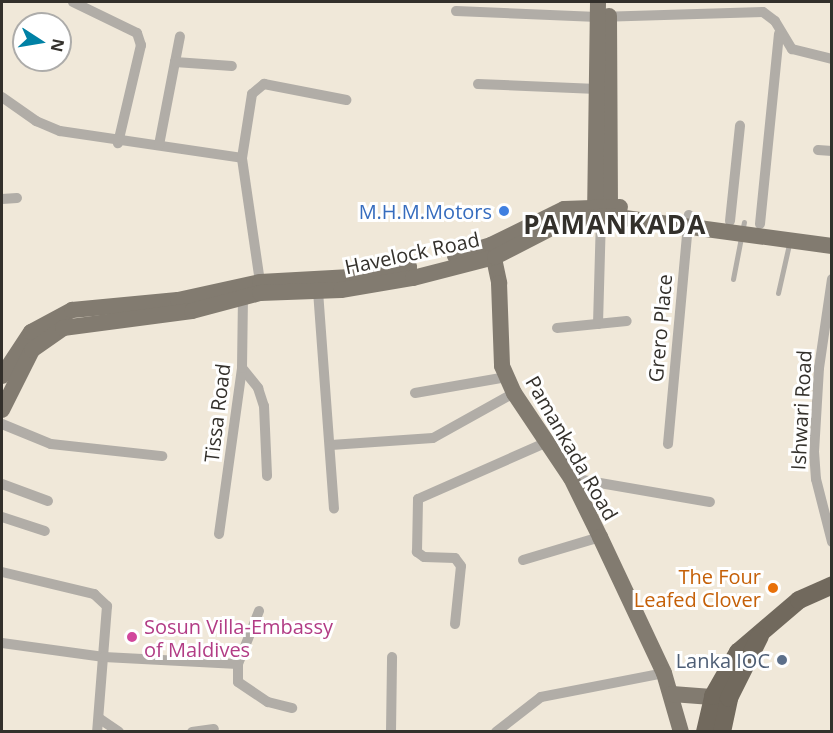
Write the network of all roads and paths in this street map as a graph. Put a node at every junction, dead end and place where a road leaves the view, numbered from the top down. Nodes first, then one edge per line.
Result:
1 (73, 2) edge
2 (603, 9) edge
3 (456, 11) dead end
4 (779, 34) junction
5 (180, 36) dead end
6 (831, 59) edge
7 (175, 62) junction
8 (231, 66) dead end
9 (478, 84) dead end
10 (597, 89) junction
11 (2, 97) edge
12 (346, 100) dead end
13 (740, 126) dead end
14 (118, 143) junction
15 (159, 145) junction
16 (818, 150) dead end
17 (831, 151) edge
18 (242, 158) junction
19 (17, 198) dead end
20 (2, 199) edge
21 (602, 212) junction
22 (688, 220) junction
23 (744, 225) junction
24 (831, 235) edge
25 (790, 239) junction
26 (831, 246) edge
27 (493, 251) junction
28 (733, 279) dead end
29 (831, 279) edge
30 (260, 282) junction
31 (318, 291) junction
32 (778, 293) dead end
33 (243, 296) junction
34 (627, 321) dead end
35 (598, 324) junction
36 (557, 328) dead end
37 (242, 368) junction
38 (2, 376) edge
39 (511, 385) junction
40 (416, 393) dead end
41 (2, 410) edge
42 (2, 424) edge
43 (547, 442) junction
44 (668, 444) dead end
45 (331, 445) junction
46 (162, 456) dead end
47 (267, 476) dead end
48 (571, 478) junction
49 (2, 484) edge
50 (48, 501) dead end
51 (710, 502) dead end
52 (334, 508) dead end
53 (2, 517) edge
54 (45, 531) dead end
55 (219, 534) dead end
56 (600, 537) junction
57 (831, 542) edge
58 (523, 560) dead end
59 (2, 572) edge
60 (831, 585) edge
61 (258, 611) dead end
62 (455, 624) dead end
63 (2, 643) edge
64 (104, 657) junction
65 (392, 657) dead end
66 (238, 664) junction
67 (664, 673) junction
68 (672, 694) junction
69 (721, 697) junction
70 (292, 708) dead end
71 (100, 719) junction
72 (214, 729) dead end
73 (97, 732) edge
74 (119, 732) edge
75 (192, 732) edge
76 (391, 732) edge
77 (496, 732) edge
78 (681, 732) edge
79 (705, 732) edge
80 (722, 732) edge

1 - 14 street
2 - 3 street
2 - 4 street
2 - 10 main road
2 - 21 main road
4 - 6 street
4 - 23 street
5 - 7 street
7 - 8 street
7 - 15 street
9 - 10 street
10 - 21 main road
11 - 14 street
12 - 18 street
13 - 23 street
14 - 15 street
15 - 18 street
16 - 17 street
18 - 30 street
19 - 20 street
21 - 22 main road, Havelock Road
21 - 27 main road, Havelock Road
21 - 35 street
22 - 23 main road, Havelock Road
22 - 44 street, Grero Place
23 - 24 main road, Havelock Road
23 - 25 main road, Havelock Road
23 - 28 lane
25 - 26 main road, Havelock Road
25 - 32 lane
27 - 30 main road, Havelock Road
27 - 31 main road, Havelock Road
27 - 39 main road, Pamankada Road
29 - 57 street, Ishwari Road
30 - 38 main road, Havelock Road
31 - 33 main road, Havelock Road
31 - 45 street
33 - 37 street, Tissa Road
33 - 41 main road, Havelock Road
34 - 35 street
35 - 36 street
37 - 47 street
37 - 55 street, Tissa Road
39 - 40 street
39 - 43 main road, Pamankada Road
39 - 45 street
42 - 46 street
43 - 48 main road, Pamankada Road
43 - 62 street
45 - 52 street
48 - 51 street
48 - 56 main road, Pamankada Road
49 - 50 street
53 - 54 street
56 - 58 street
56 - 67 main road, Pamankada Road
59 - 64 street
60 - 69 highway
61 - 66 street
63 - 64 street
64 - 66 street
64 - 71 street
65 - 76 street
66 - 70 street
67 - 68 main road, Pamankada Road
67 - 77 street
68 - 69 main road
68 - 78 main road, Pamankada Road
69 - 79 highway
69 - 80 highway
71 - 73 street
71 - 74 street
72 - 75 street

